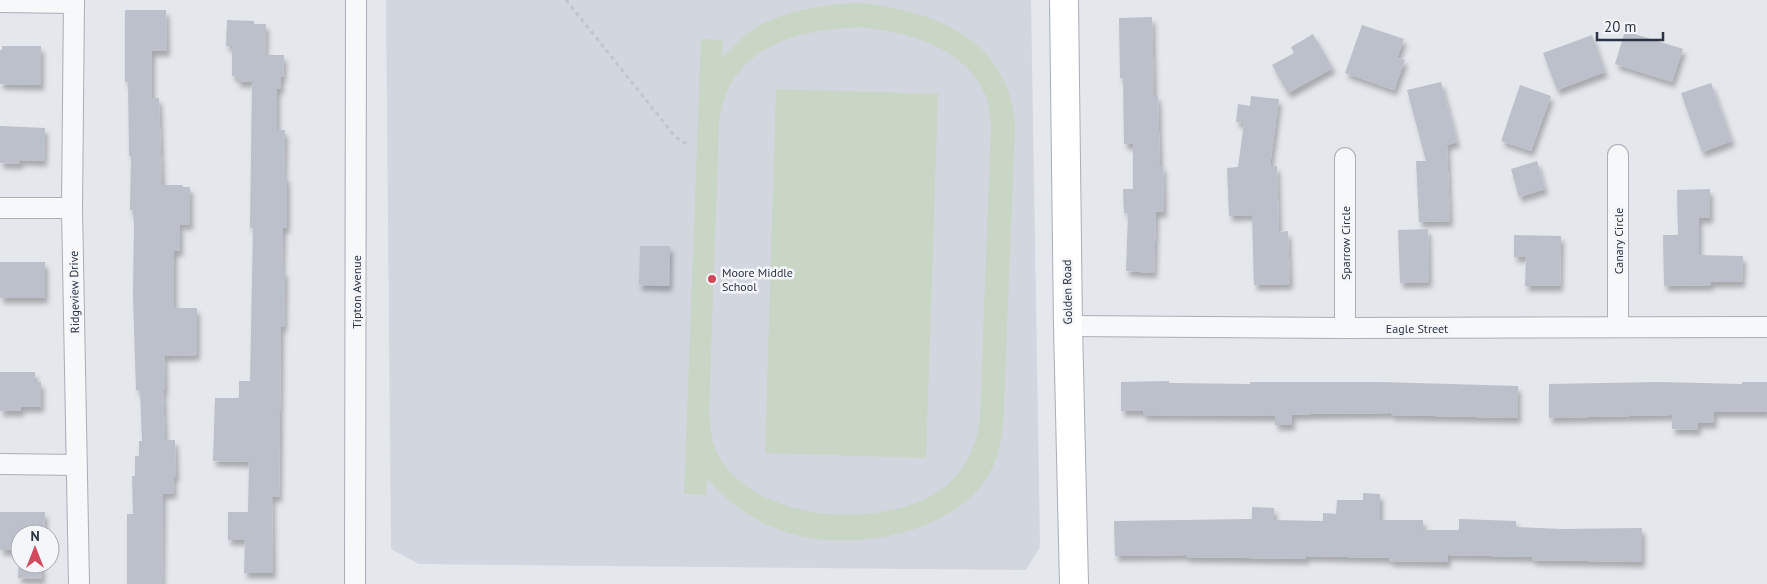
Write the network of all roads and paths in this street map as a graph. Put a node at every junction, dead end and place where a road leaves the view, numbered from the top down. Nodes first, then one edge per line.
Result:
1 (356, 0) edge
2 (566, 0) edge
3 (1064, 0) edge
4 (74, 1) edge
5 (0, 2) edge
6 (691, 144) dead end
7 (1618, 155) dead end
8 (1345, 158) dead end
9 (0, 208) edge
10 (72, 208) junction
11 (1068, 326) junction
12 (1618, 327) junction
13 (1767, 327) edge
14 (1345, 328) junction
15 (0, 464) edge
16 (78, 464) junction
17 (79, 584) edge
18 (355, 584) edge
19 (1074, 584) edge

1 - 18 street, Tipton Avenue
2 - 6 path
3 - 11 street, Golden Road
4 - 5 street
4 - 10 street, Ridgeview Drive
7 - 12 street, Canary Circle
8 - 14 street, Sparrow Circle
9 - 10 street
10 - 16 street, Ridgeview Drive
11 - 14 street, Eagle Street
11 - 19 street, Golden Road
12 - 13 street, Eagle Street
12 - 14 street, Eagle Street
15 - 16 street
16 - 17 street, Ridgeview Drive

